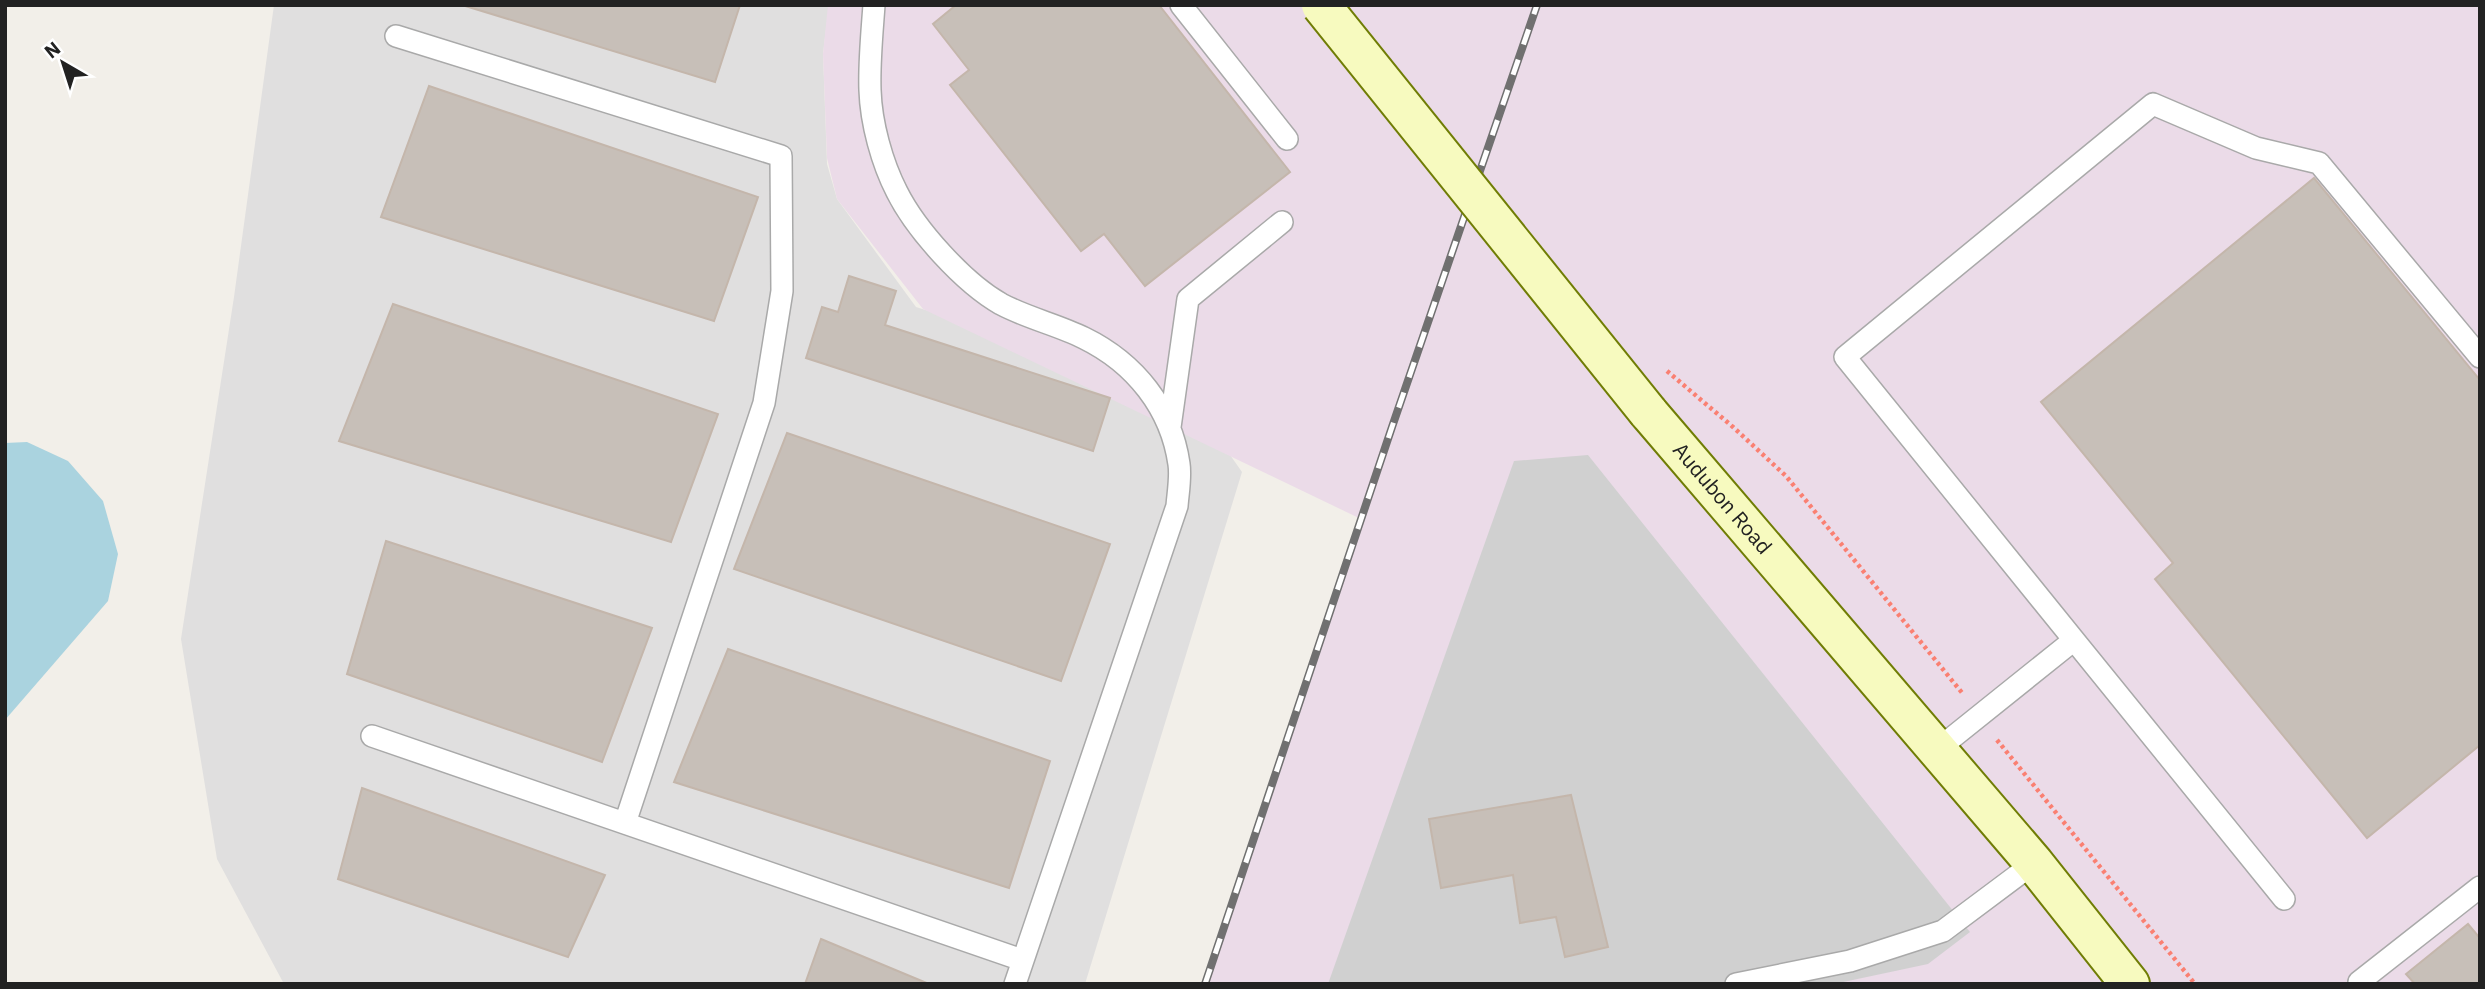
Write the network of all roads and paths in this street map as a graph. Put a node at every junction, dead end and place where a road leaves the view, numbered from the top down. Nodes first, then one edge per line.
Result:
1 (874, 5) edge
2 (1181, 5) edge
3 (1321, 5) edge
4 (396, 36) dead end
5 (1287, 139) dead end
6 (1282, 222) dead end
7 (2480, 357) edge
8 (1663, 368) dead end
9 (1170, 427) junction
10 (2074, 640) junction
11 (1982, 716) junction
12 (372, 736) dead end
13 (1938, 749) junction
14 (625, 823) junction
15 (2034, 863) junction
16 (2480, 887) edge
17 (2284, 899) dead end
18 (1022, 960) junction
19 (1015, 984) edge
20 (1736, 984) edge
21 (2130, 984) edge
22 (2194, 984) edge
23 (2361, 984) edge

1 - 9 lane
2 - 5 lane
3 - 13 street, Audubon Road, bridge
4 - 14 lane
6 - 9 lane
7 - 10 lane
8 - 11 path
9 - 18 lane
10 - 11 lane
10 - 17 lane
11 - 13 lane
11 - 22 path
12 - 14 lane
13 - 15 street, Audubon Road
14 - 18 lane
15 - 20 lane
15 - 21 street, Audubon Road
16 - 23 lane
18 - 19 lane

